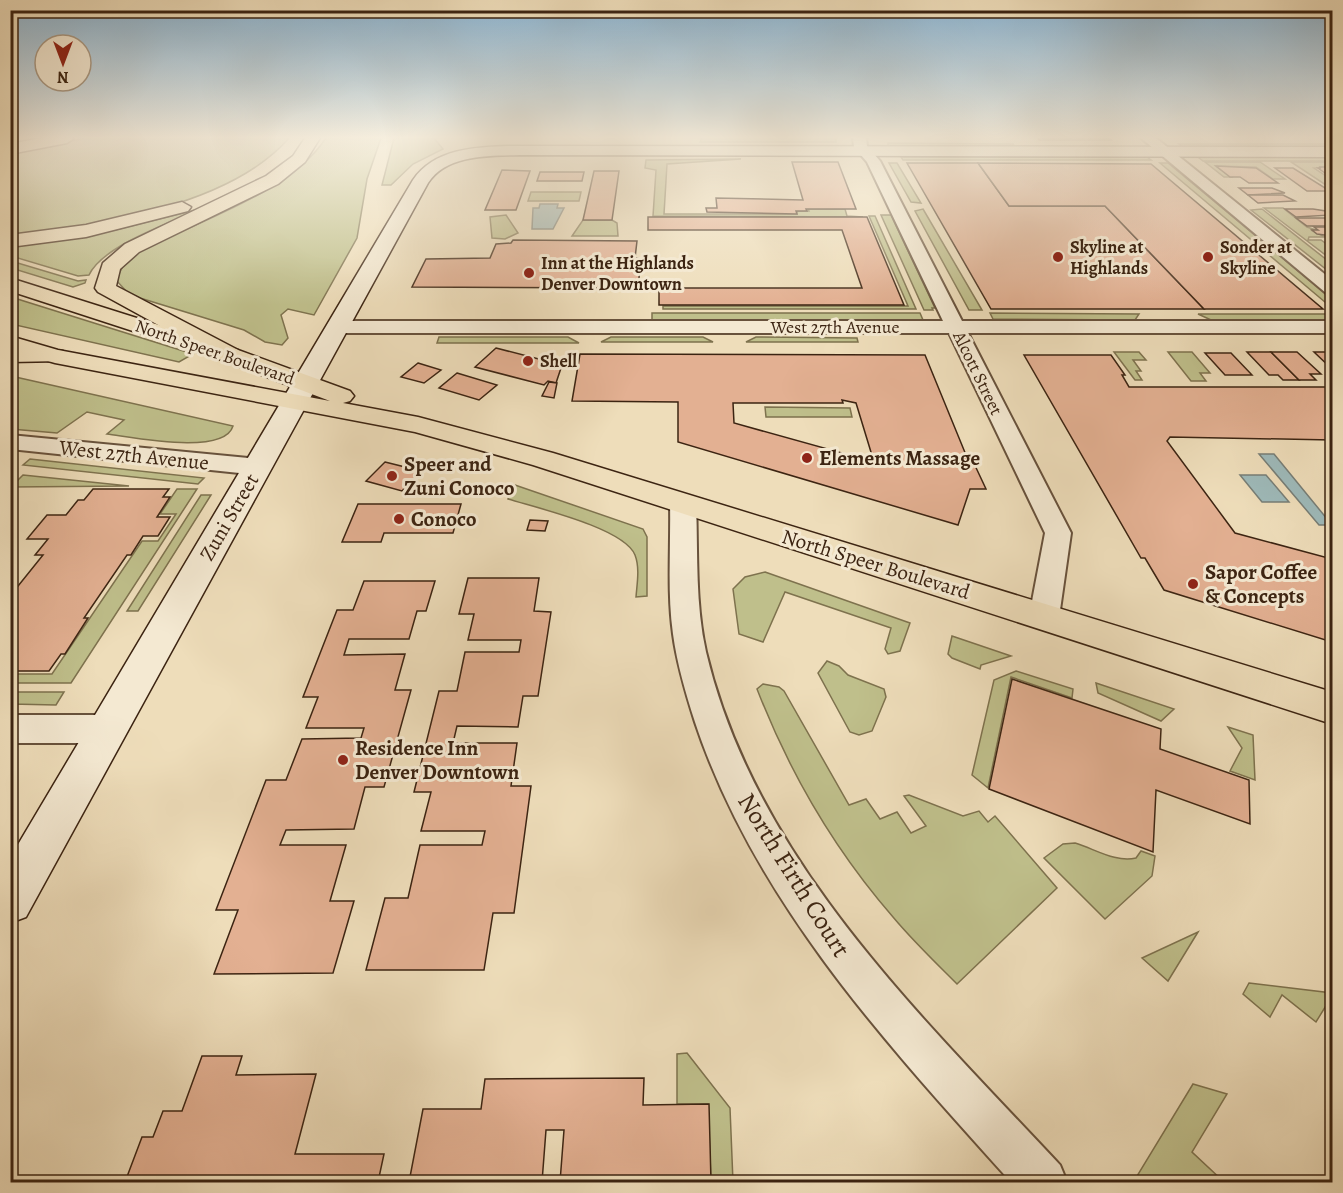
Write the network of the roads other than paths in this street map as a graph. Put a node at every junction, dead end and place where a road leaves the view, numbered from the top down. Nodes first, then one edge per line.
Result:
1 (220, 194) edge
2 (246, 194) edge
3 (415, 194) edge
4 (889, 194) edge
5 (1215, 194) edge
6 (10, 241) edge
7 (10, 284) edge
8 (1332, 289) edge
9 (338, 327) junction
10 (956, 327) junction
11 (1332, 327) edge
12 (10, 343) edge
13 (10, 355) edge
14 (230, 355) junction
15 (55, 356) junction
16 (300, 393) junction
17 (10, 442) edge
18 (258, 467) junction
19 (683, 503) junction
20 (1044, 617) junction
21 (1332, 708) edge
22 (10, 729) edge
23 (108, 729) junction
24 (10, 901) edge
25 (1043, 1182) edge

1 - 6 main road
2 - 14 main road
3 - 9 street, Zuni Street
4 - 10 street, Alcott Street
5 - 8 street
7 - 14 main road, North Speer Boulevard
9 - 10 street, West 27th Avenue
9 - 16 street, Zuni Street
10 - 11 street, West 27th Avenue
10 - 20 street, Alcott Street
12 - 15 main road, North Speer Boulevard
13 - 15 main road
14 - 16 main road, North Speer Boulevard
15 - 16 main road, North Speer Boulevard
16 - 18 street, Zuni Street
16 - 19 main road, North Speer Boulevard
17 - 18 street, West 27th Avenue
18 - 23 street, Zuni Street
19 - 20 main road, North Speer Boulevard
19 - 25 street, North Firth Court
20 - 21 main road, North Speer Boulevard
22 - 23 street
23 - 24 street, Zuni Street

